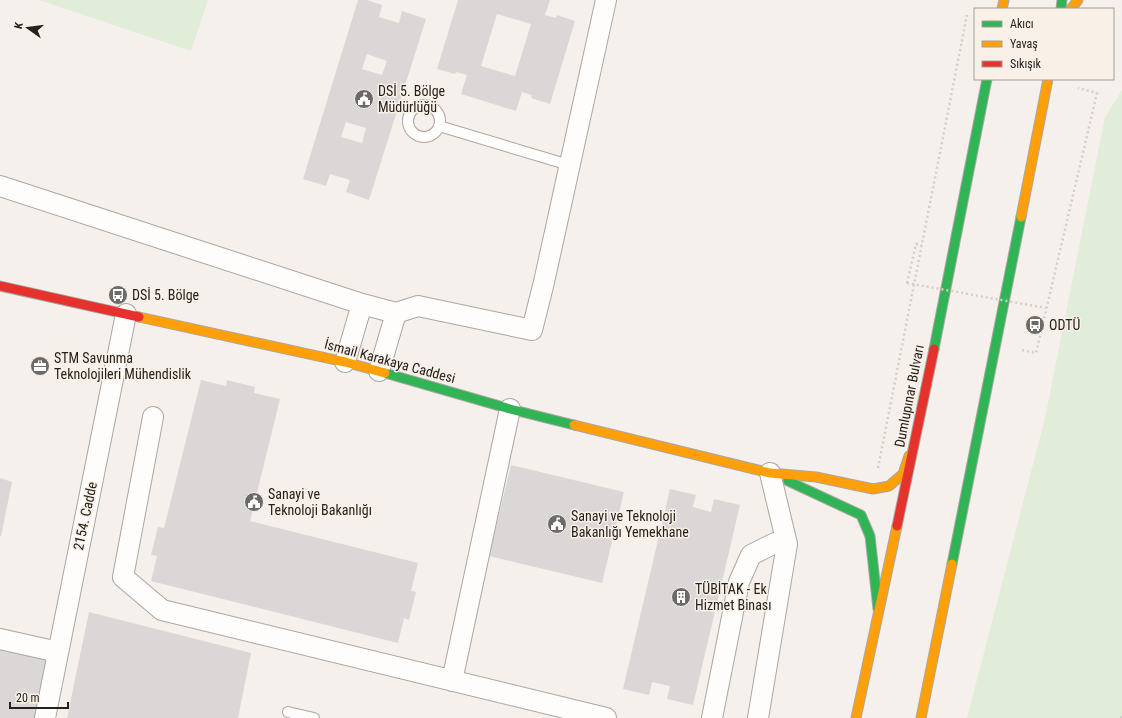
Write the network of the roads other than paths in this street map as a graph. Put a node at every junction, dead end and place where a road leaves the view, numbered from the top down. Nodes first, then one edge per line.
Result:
1 (606, 0) edge
2 (1078, 0) edge
3 (1072, 8) edge
4 (987, 80) edge
5 (1048, 80) edge
6 (439, 126) dead end
7 (569, 165) junction
8 (0, 186) edge
9 (0, 286) edge
10 (362, 304) junction
11 (396, 313) junction
12 (126, 314) junction
13 (345, 362) junction
14 (379, 371) junction
15 (510, 409) junction
16 (153, 417) dead end
17 (919, 422) junction
18 (770, 472) junction
19 (787, 544) junction
20 (878, 612) junction
21 (0, 639) edge
22 (58, 652) junction
23 (452, 681) junction
24 (288, 712) dead end
25 (45, 718) edge
26 (314, 718) edge
27 (606, 718) edge
28 (712, 718) edge
29 (758, 718) edge
30 (856, 718) edge
31 (920, 718) edge

1 - 7 street
2 - 3 main road
4 - 17 main road, Dumlupınar Bulvarı
5 - 31 main road
6 - 7 lane
7 - 11 street
8 - 10 street
9 - 12 main road, İsmail Karakaya Caddesi
10 - 11 street
10 - 13 street
11 - 14 street
12 - 13 main road, İsmail Karakaya Caddesi
12 - 22 street, 2154. Cadde
13 - 14 main road, İsmail Karakaya Caddesi
14 - 15 main road, İsmail Karakaya Caddesi
15 - 18 main road, İsmail Karakaya Caddesi
15 - 23 street
16 - 23 street
17 - 18 main road, İsmail Karakaya Caddesi
17 - 20 main road, Dumlupınar Bulvarı
18 - 19 street
18 - 20 main road, İsmail Karakaya Caddesi
19 - 28 street
19 - 29 street
20 - 30 main road, Dumlupınar Bulvarı
21 - 22 street
22 - 25 street, 2154. Cadde
23 - 27 street
24 - 26 lane

